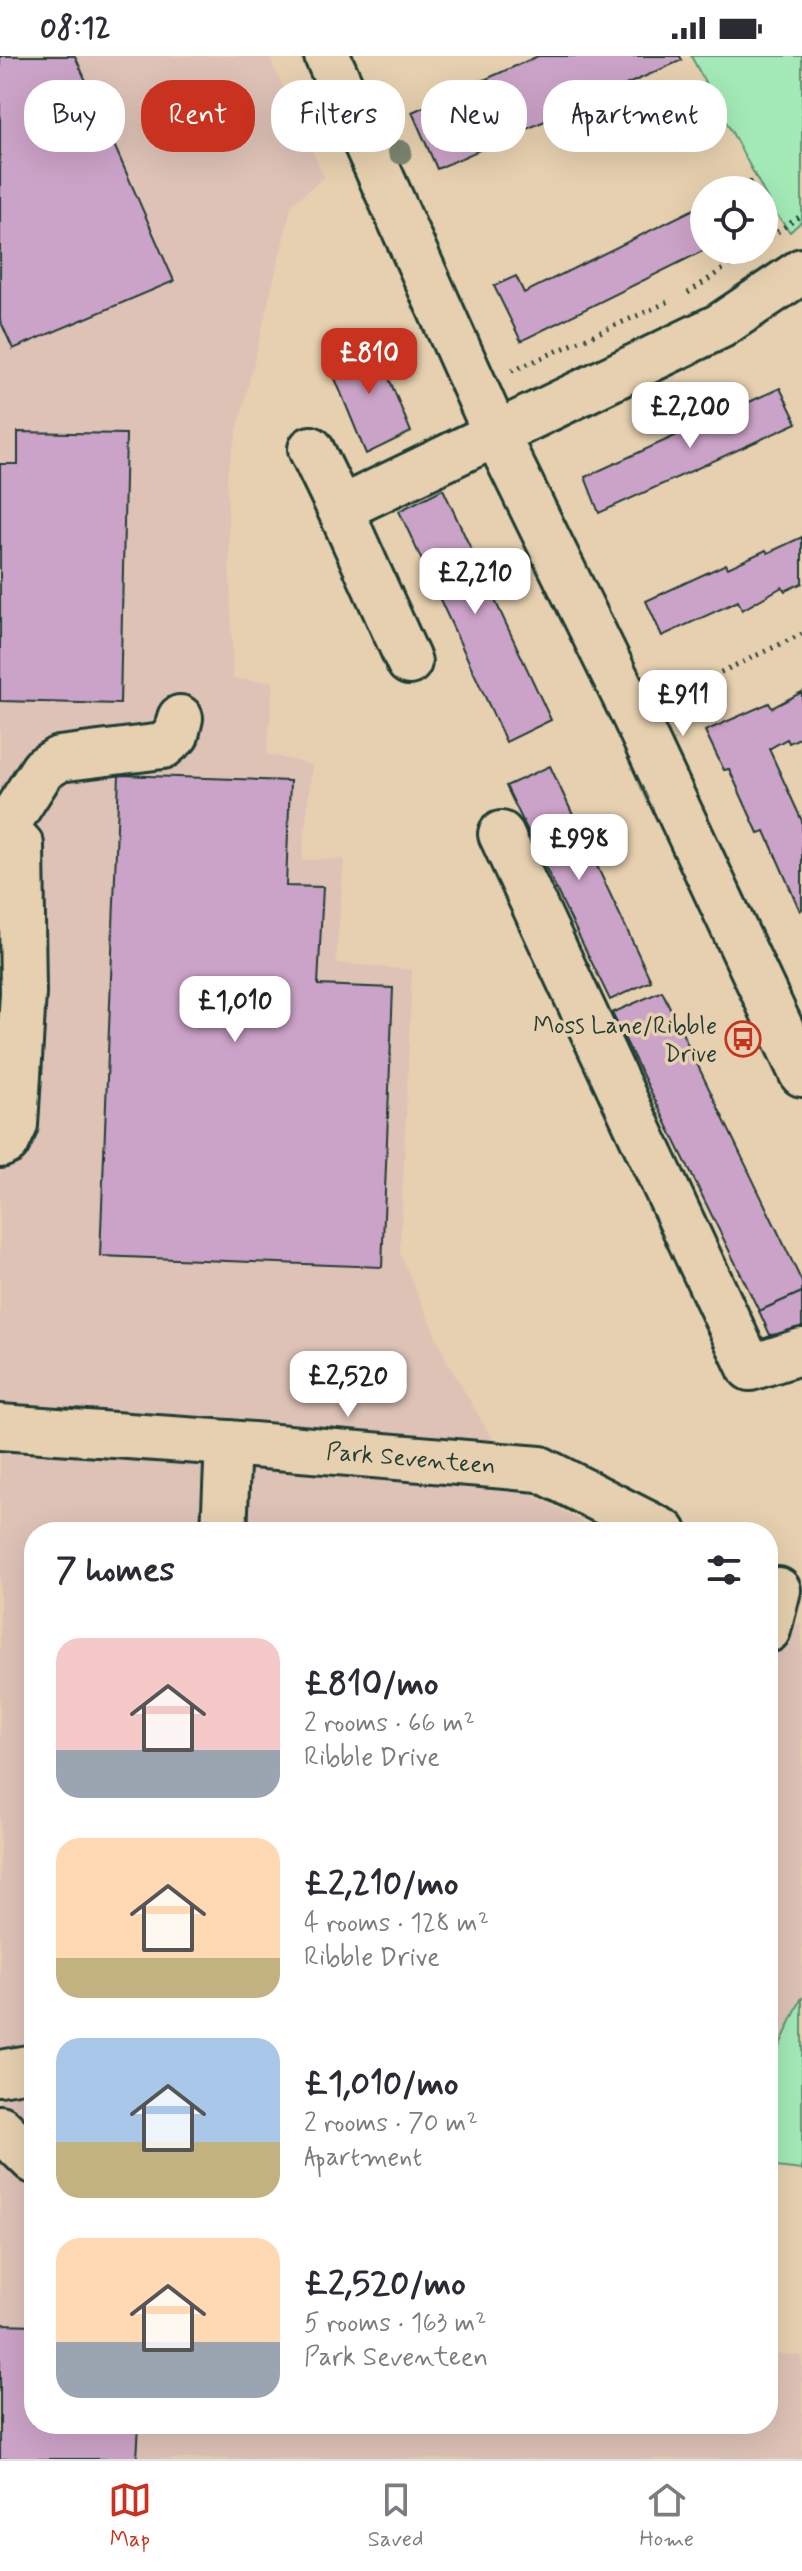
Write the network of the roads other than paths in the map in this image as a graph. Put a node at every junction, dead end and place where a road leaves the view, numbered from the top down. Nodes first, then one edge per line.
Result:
1 (327, 56) edge
2 (802, 271) edge
3 (496, 434) junction
4 (311, 449) dead end
5 (340, 509) junction
6 (409, 662) dead end
7 (180, 718) dead end
8 (3, 825) edge
9 (501, 834) dead end
10 (802, 1074) edge
11 (0, 1145) edge
12 (802, 1351) edge
13 (0, 1427) edge
14 (228, 1443) junction
15 (224, 1522) edge
16 (644, 1522) edge
17 (24, 2069) edge
18 (0, 2073) edge
19 (0, 2128) edge
20 (24, 2151) edge

1 - 3 street
2 - 3 street
3 - 5 street
3 - 10 street
4 - 5 street
5 - 6 street
7 - 8 street
8 - 11 street
9 - 12 street
13 - 14 street, Park Seventeen
14 - 15 street
14 - 16 street, Park Seventeen
17 - 18 street
19 - 20 street

